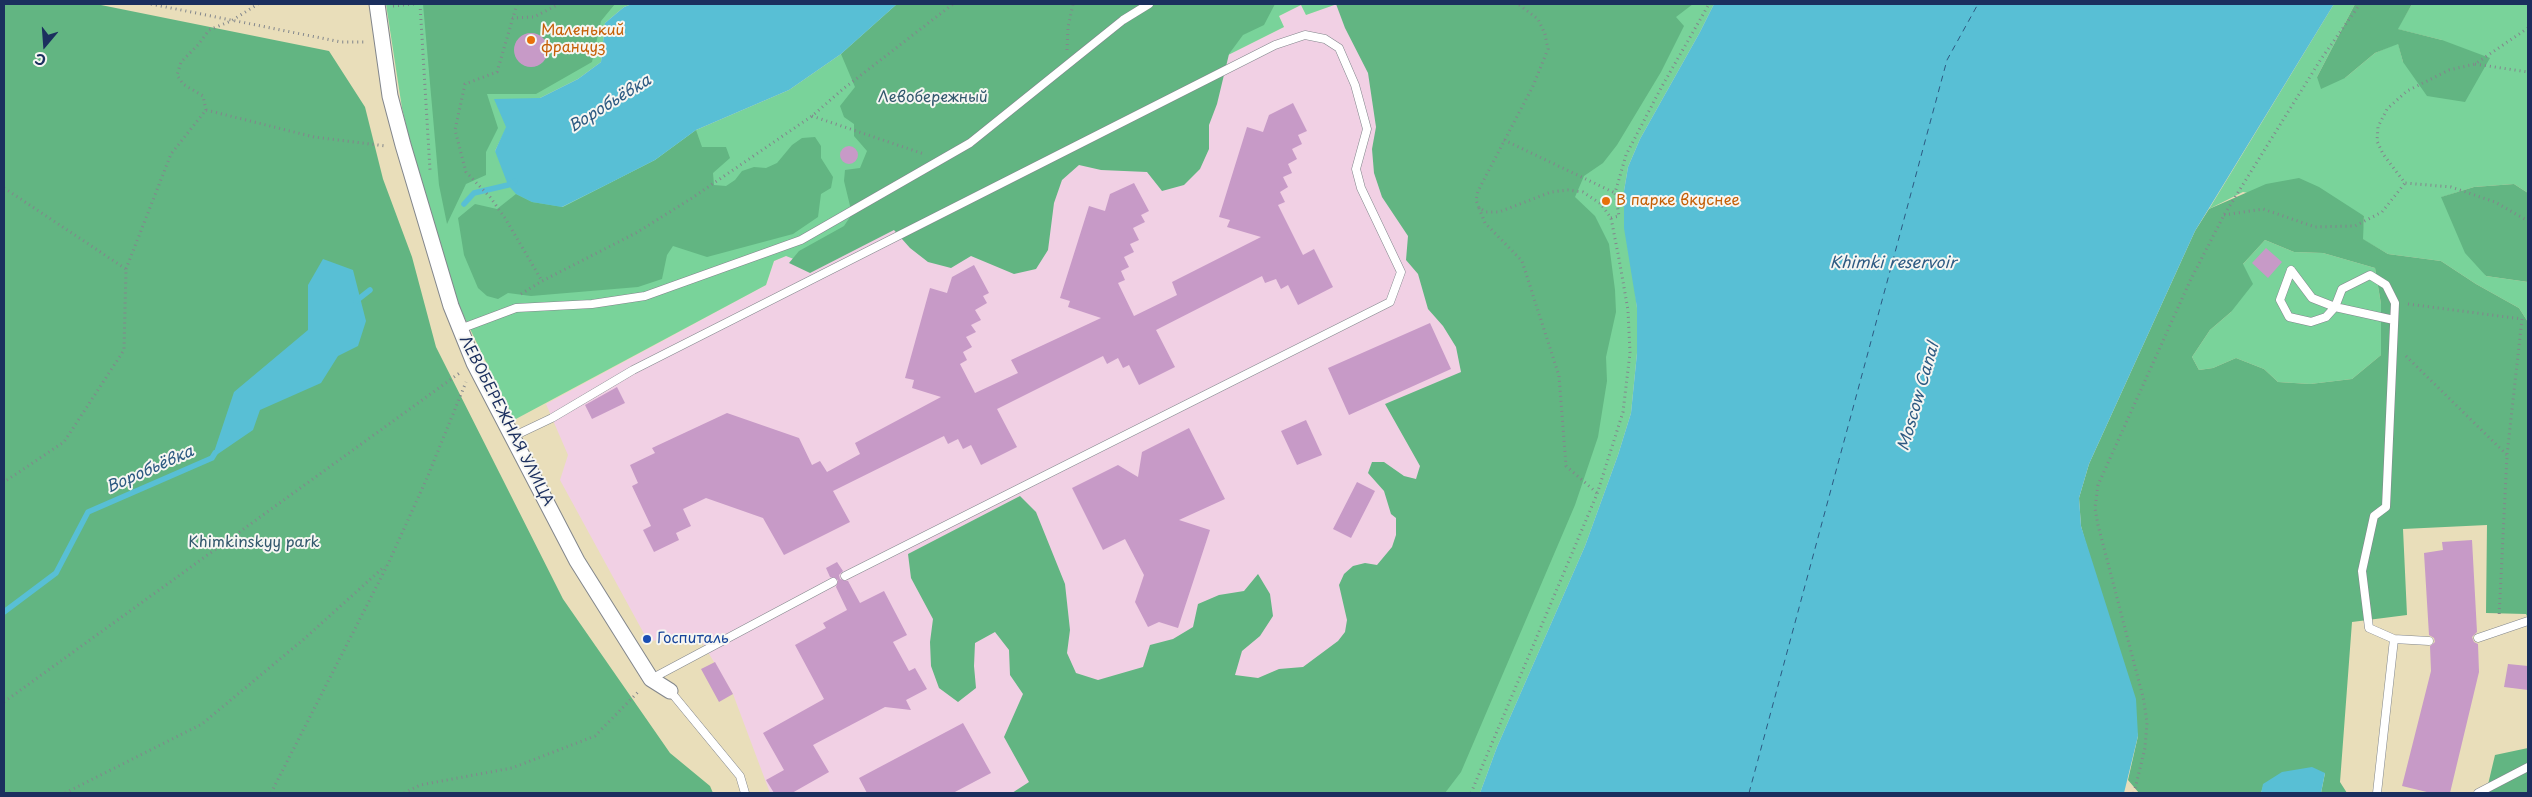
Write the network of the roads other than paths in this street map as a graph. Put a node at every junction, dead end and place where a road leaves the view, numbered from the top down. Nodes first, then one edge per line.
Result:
1 (1149, 4) edge
2 (384, 5) edge
3 (2335, 307) junction
4 (2394, 320) junction
5 (460, 329) junction
6 (512, 437) junction
7 (845, 576) dead end
8 (833, 582) dead end
9 (2528, 621) edge
10 (2478, 638) dead end
11 (2394, 639) junction
12 (2430, 641) dead end
13 (651, 679) junction
14 (670, 691) joint
15 (2528, 767) edge
16 (746, 793) edge
17 (2377, 793) edge
18 (2478, 793) edge

1 - 5 lane
2 - 5 street, ЛЕВОБЕРЕЖНАЯ УЛИЦА
3 - 3 lane
3 - 4 lane
3 - 4 lane
4 - 11 lane
5 - 6 street, ЛЕВОБЕРЕЖНАЯ УЛИЦА
6 - 7 lane
6 - 13 street, ЛЕВОБЕРЕЖНАЯ УЛИЦА
8 - 13 lane
9 - 10 lane
11 - 12 lane
11 - 17 lane
13 - 14 street, ЛЕВОБЕРЕЖНАЯ УЛИЦА
14 - 16 lane
15 - 18 lane

